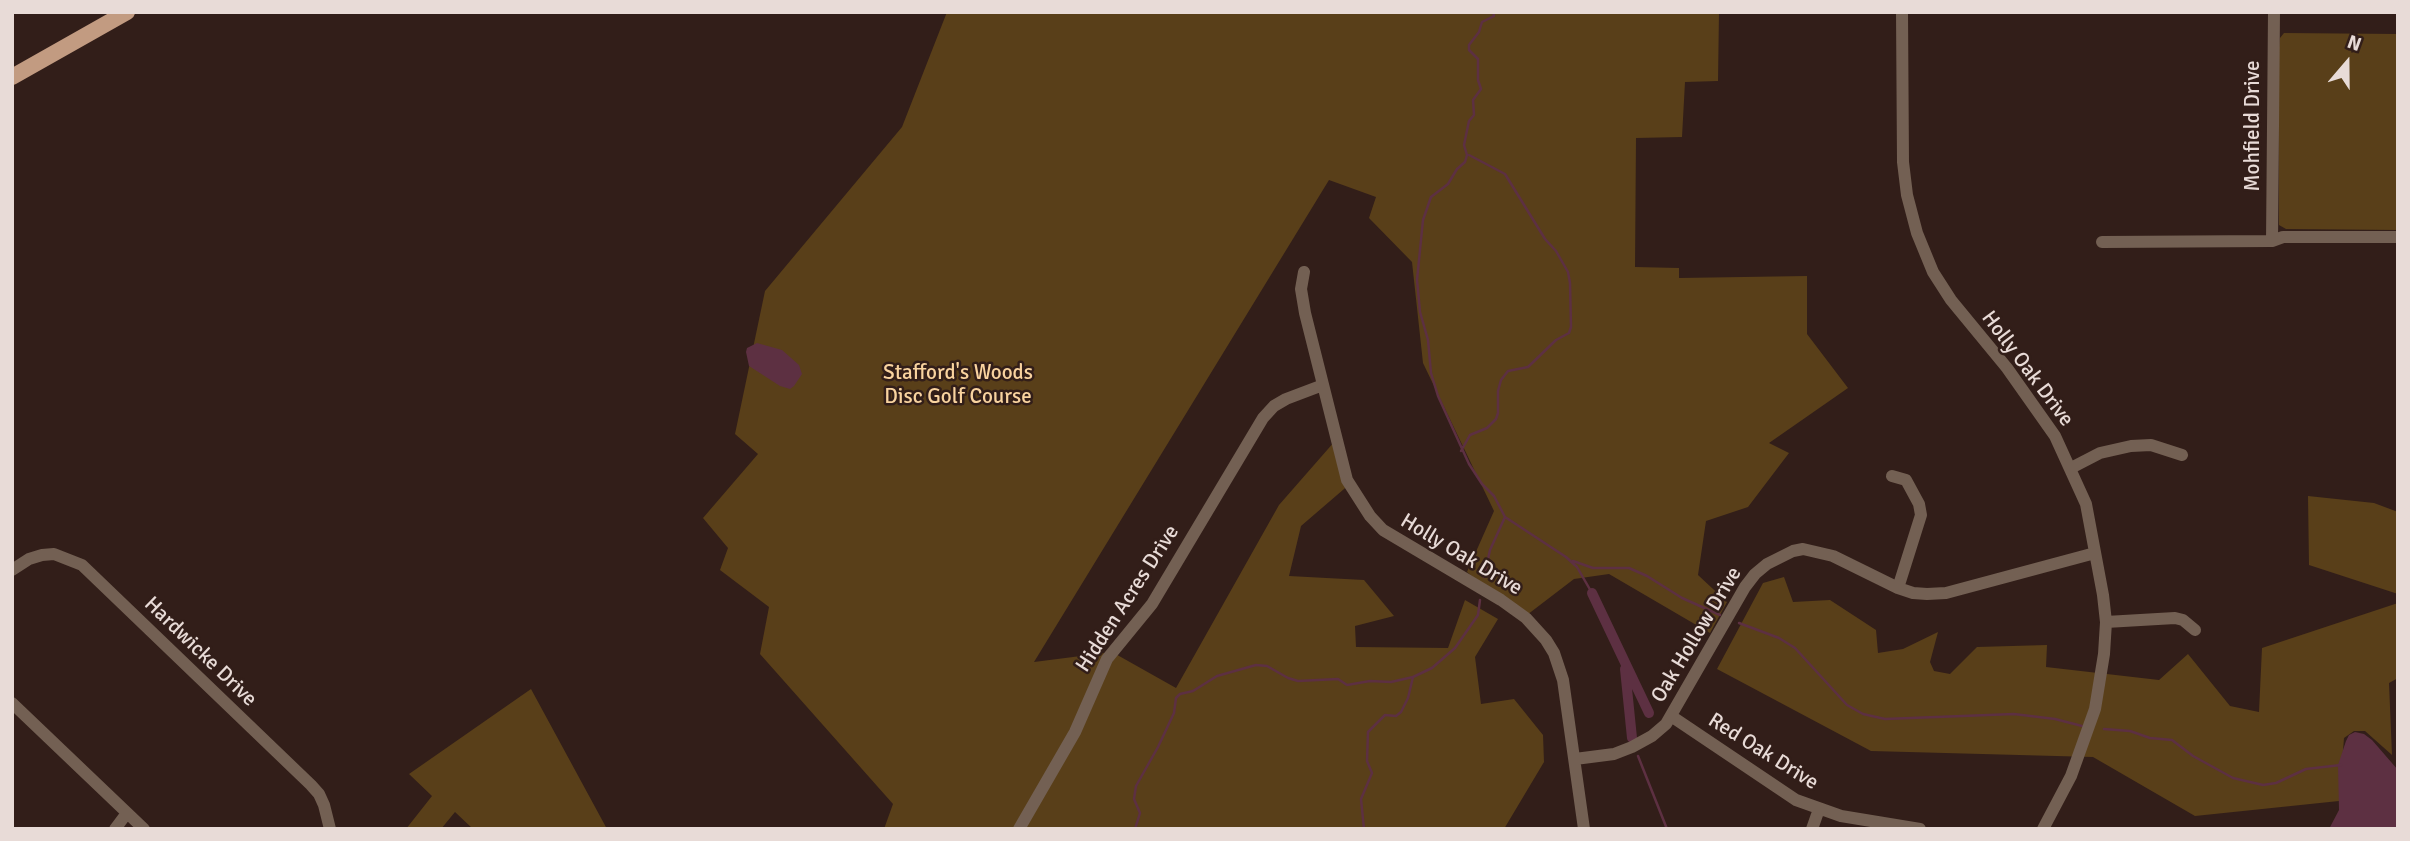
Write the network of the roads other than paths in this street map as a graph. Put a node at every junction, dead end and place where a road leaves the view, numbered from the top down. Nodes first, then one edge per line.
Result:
1 (127, 12) edge
2 (1902, 12) edge
3 (2274, 12) edge
4 (12, 76) edge
5 (2398, 237) edge
6 (2272, 241) junction
7 (2102, 242) dead end
8 (1304, 272) dead end
9 (1323, 385) junction
10 (2182, 455) dead end
11 (2071, 468) junction
12 (1892, 476) dead end
13 (2095, 553) junction
14 (12, 570) edge
15 (1898, 588) junction
16 (2106, 622) junction
17 (2195, 630) dead end
18 (12, 703) edge
19 (1671, 716) junction
20 (1575, 759) junction
21 (1819, 809) junction
22 (127, 813) junction
23 (115, 829) edge
24 (144, 829) edge
25 (331, 829) edge
26 (1019, 829) edge
27 (1584, 829) edge
28 (1812, 829) edge
29 (1920, 829) edge
30 (2043, 829) edge

1 - 4 main road
2 - 11 street, Holly Oak Drive
3 - 6 street, Mohfield Drive
5 - 6 street
6 - 7 street
8 - 9 street, Holly Oak Drive
9 - 20 street, Holly Oak Drive
9 - 26 street, Hidden Acres Drive
10 - 11 street
11 - 13 street, Holly Oak Drive
12 - 15 street
13 - 15 street, Oak Hollow Drive
13 - 16 street, Holly Oak Drive
14 - 25 street, Hardwicke Drive
15 - 19 street, Oak Hollow Drive
16 - 17 street
16 - 30 street, Holly Oak Drive
18 - 22 street
19 - 20 street, Oak Hollow Drive
19 - 21 street, Red Oak Drive
20 - 27 street, Holly Oak Drive
21 - 28 street
21 - 29 street, Red Oak Drive
22 - 23 street
22 - 24 street

